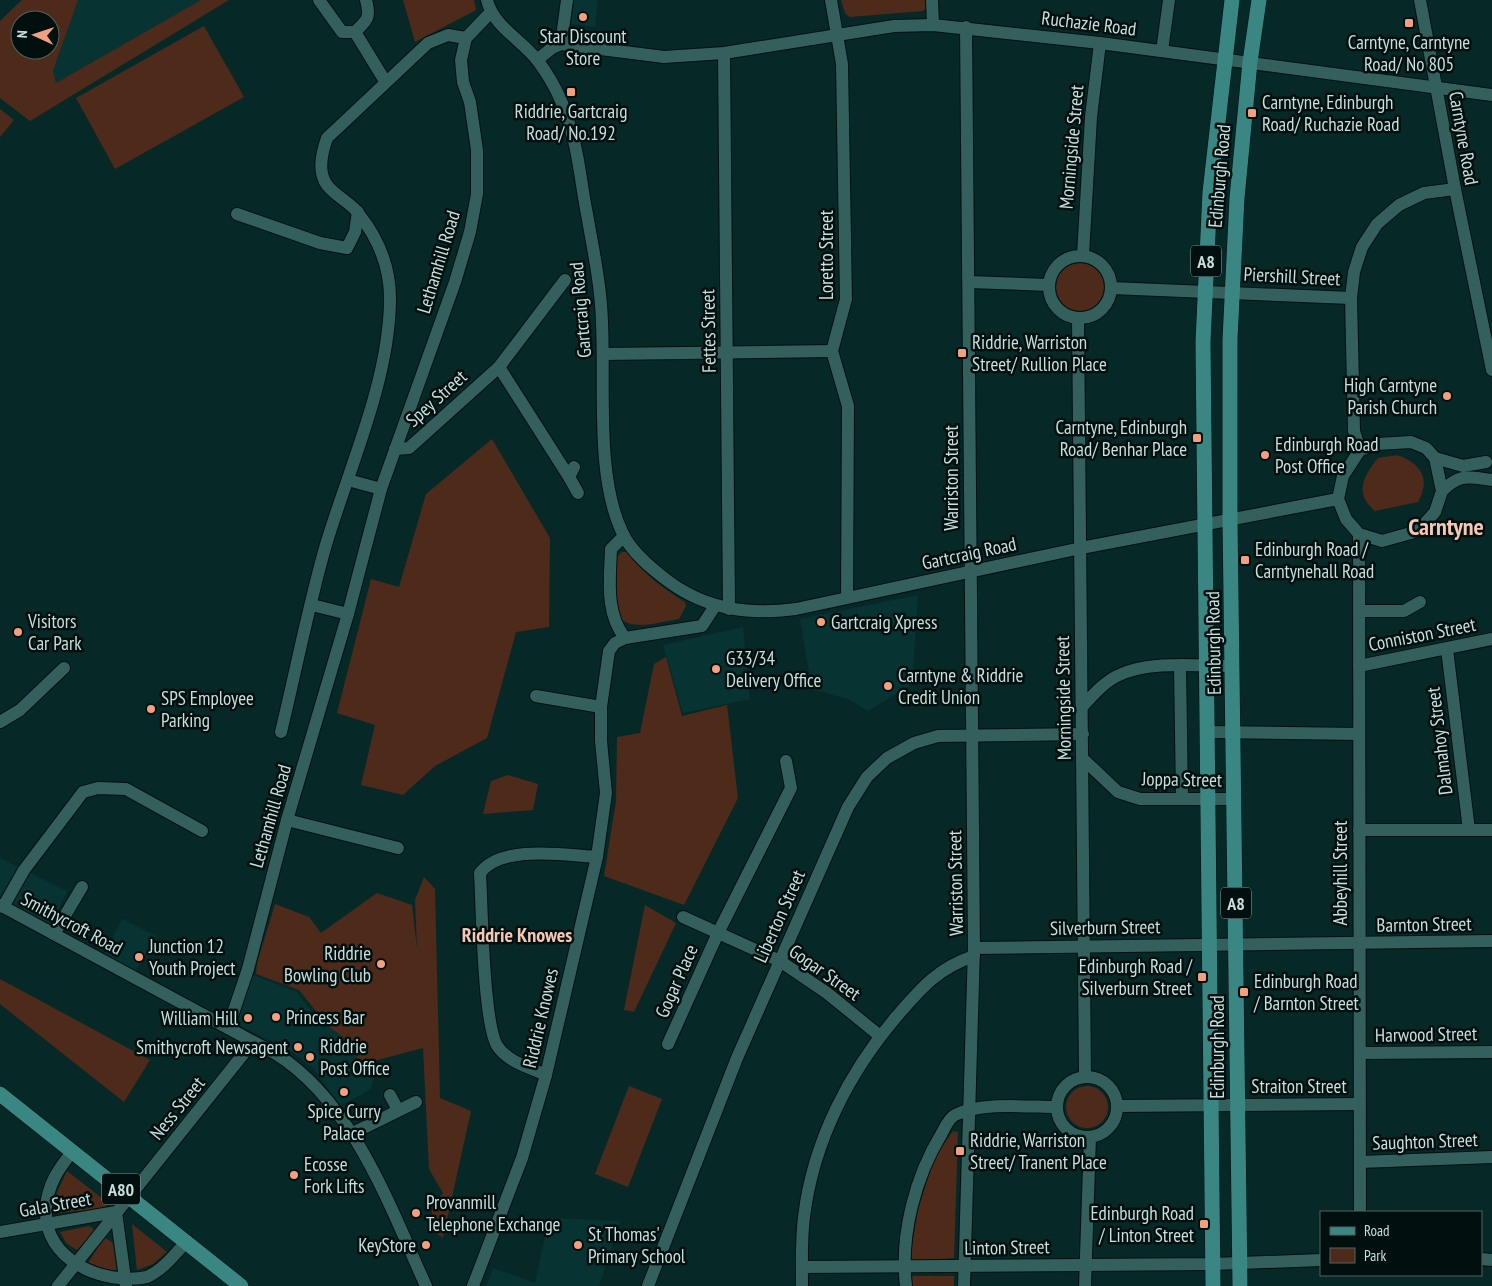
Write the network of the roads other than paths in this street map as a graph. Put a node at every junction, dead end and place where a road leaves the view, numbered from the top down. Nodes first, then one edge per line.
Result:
1 (318, 0) edge
2 (366, 0) edge
3 (487, 0) edge
4 (567, 0) edge
5 (831, 0) edge
6 (932, 0) edge
7 (1169, 0) edge
8 (1232, 0) edge
9 (1259, 0) edge
10 (1420, 0) edge
11 (490, 13) junction
12 (933, 25) junction
13 (966, 27) junction
14 (354, 32) junction
15 (838, 34) junction
16 (466, 38) junction
17 (1100, 43) junction
18 (561, 44) junction
19 (1162, 51) junction
20 (724, 53) junction
21 (1224, 58) junction
22 (537, 60) junction
23 (1250, 62) junction
24 (385, 81) junction
25 (1436, 88) junction
26 (1492, 95) edge
27 (1455, 189) junction
28 (358, 212) junction
29 (237, 214) dead end
30 (1083, 255) junction
31 (565, 280) dead end
32 (970, 282) junction
33 (1048, 285) junction
34 (1112, 288) junction
35 (1205, 291) junction
36 (1232, 291) junction
37 (1350, 298) junction
38 (1078, 318) junction
39 (832, 351) junction
40 (726, 352) junction
41 (604, 354) junction
42 (499, 367) junction
43 (1492, 370) edge
44 (395, 449) junction
45 (1360, 450) junction
46 (1489, 457) edge
47 (1435, 458) junction
48 (348, 480) junction
49 (1492, 480) edge
50 (381, 489) junction
51 (1442, 491) junction
52 (578, 493) dead end
53 (1338, 498) junction
54 (1230, 520) junction
55 (1204, 524) junction
56 (1359, 534) junction
57 (626, 539) junction
58 (1081, 548) junction
59 (970, 571) junction
60 (847, 597) junction
61 (1420, 602) dead end
62 (312, 605) junction
63 (710, 605) junction
64 (729, 609) junction
65 (1359, 611) junction
66 (348, 614) junction
67 (625, 638) junction
68 (1492, 640) edge
69 (1447, 649) junction
70 (1180, 666) junction
71 (1206, 666) junction
72 (1233, 666) junction
73 (1359, 666) junction
74 (64, 668) dead end
75 (536, 696) dead end
76 (601, 707) junction
77 (1082, 707) junction
78 (0, 722) edge
79 (281, 732) dead end
80 (1207, 732) junction
81 (1234, 732) junction
82 (972, 734) junction
83 (1082, 734) junction
84 (1359, 734) junction
85 (1083, 759) junction
86 (786, 761) dead end
87 (1234, 798) junction
88 (1182, 799) junction
89 (1208, 799) junction
90 (287, 820) junction
91 (1359, 830) junction
92 (1469, 830) junction
93 (1492, 830) edge
94 (202, 831) dead end
95 (398, 848) dead end
96 (597, 857) junction
97 (82, 887) dead end
98 (1, 906) edge
99 (683, 917) dead end
100 (718, 933) junction
101 (54, 934) junction
102 (1492, 941) edge
103 (1237, 943) junction
104 (1210, 944) junction
105 (1359, 944) junction
106 (1084, 947) junction
107 (974, 952) junction
108 (780, 961) junction
109 (228, 1028) junction
110 (880, 1036) junction
111 (253, 1042) junction
112 (668, 1044) dead end
113 (1492, 1052) edge
114 (1360, 1053) junction
115 (546, 1075) junction
116 (1085, 1076) junction
117 (0, 1094) edge
118 (390, 1095) dead end
119 (416, 1102) dead end
120 (1211, 1104) junction
121 (1360, 1104) junction
122 (1238, 1105) junction
123 (1117, 1106) junction
124 (1057, 1107) junction
125 (969, 1109) junction
126 (398, 1110) junction
127 (351, 1134) junction
128 (1090, 1137) junction
129 (73, 1151) junction
130 (1492, 1157) edge
131 (1360, 1162) junction
132 (130, 1196) junction
133 (1360, 1211) edge
134 (116, 1212) junction
135 (47, 1224) junction
136 (0, 1232) edge
137 (187, 1241) junction
138 (1320, 1260) edge
139 (1240, 1263) junction
140 (1213, 1264) junction
141 (1087, 1265) junction
142 (73, 1267) junction
143 (802, 1267) junction
144 (904, 1267) junction
145 (964, 1267) junction
146 (125, 1284) edge
147 (58, 1286) edge
148 (240, 1286) edge
149 (426, 1286) edge
150 (473, 1286) edge
151 (648, 1286) edge
152 (802, 1286) edge
153 (906, 1286) edge
154 (964, 1286) edge
155 (1086, 1286) edge
156 (1214, 1286) edge
157 (1240, 1286) edge

1 - 14 street
2 - 14 street
3 - 11 street
4 - 18 street
5 - 15 street, Loretto Street
6 - 12 street
7 - 19 street
8 - 21 main road, Edinburgh Road / A8
9 - 23 main road, Edinburgh Road / A8
10 - 25 street, Carntyne Road
11 - 16 street
11 - 22 street, Gartcraig Road
12 - 13 street, Ruchazie Road
12 - 15 street, Ruchazie Road
13 - 17 street, Ruchazie Road
13 - 32 street, Warriston Street
14 - 24 street
15 - 20 street, Ruchazie Road
15 - 39 street, Loretto Street
16 - 24 street, Lethamhill Road
16 - 44 street, Lethamhill Road
17 - 19 street, Ruchazie Road
17 - 30 street, Morningside Street
18 - 20 street, Ruchazie Road
18 - 22 street
19 - 21 street, Ruchazie Road
20 - 40 street, Fettes Street
21 - 23 street, Ruchazie Road
21 - 35 main road, Edinburgh Road / A8
22 - 41 street, Gartcraig Road
23 - 25 street, Ruchazie Road
23 - 36 main road, Edinburgh Road / A8
24 - 28 street, Lethamhill Road
25 - 26 street, Ruchazie Road
25 - 27 street, Carntyne Road
27 - 37 street
27 - 43 street, Carntyne Road
28 - 29 street
28 - 48 street, Lethamhill Road
30 - 33 street
30 - 34 street
31 - 42 street, Spey Street
32 - 33 street
32 - 59 street, Warriston Street
33 - 38 street
34 - 35 street, Piershill Street
34 - 38 street
35 - 36 street, Piershill Street
35 - 55 main road, Edinburgh Road / A8
36 - 37 street, Piershill Street
36 - 54 main road, Edinburgh Road / A8
37 - 45 street
38 - 58 street, Morningside Street
39 - 40 street
39 - 60 street
40 - 41 street
40 - 64 street, Fettes Street
41 - 57 street, Gartcraig Road
42 - 44 street, Spey Street
42 - 52 street
44 - 50 street, Lethamhill Road
45 - 47 street
45 - 53 street
46 - 47 street
46 - 49 street
47 - 51 street
48 - 50 street
48 - 62 street, Lethamhill Road
49 - 51 street
50 - 66 street, Lethamhill Road
51 - 56 street
53 - 54 street, Gartcraig Road
53 - 56 street
54 - 55 street, Gartcraig Road
54 - 72 main road, Edinburgh Road / A8
55 - 58 street, Gartcraig Road
55 - 71 main road, Edinburgh Road / A8
56 - 65 street, Abbeyhill Street
57 - 63 street, Gartcraig Road
57 - 67 street
58 - 59 street, Gartcraig Road
58 - 77 street, Morningside Street
59 - 60 street, Gartcraig Road
59 - 82 street, Warriston Street
60 - 64 street, Gartcraig Road
61 - 65 street
62 - 66 street
62 - 79 street, Lethamhill Road
63 - 64 street, Gartcraig Road
63 - 67 street
65 - 73 street, Abbeyhill Street
66 - 90 street, Lethamhill Road
67 - 76 street, Riddrie Knowes
68 - 69 street, Conniston Street
69 - 73 street, Conniston Street
69 - 92 street, Dalmahoy Street
70 - 71 street
70 - 77 street
70 - 88 street, Edinburgh Road
71 - 72 street
71 - 80 main road, Edinburgh Road / A8
72 - 81 main road, Edinburgh Road / A8
73 - 84 street, Abbeyhill Street
74 - 78 street
75 - 76 street
76 - 96 street, Riddrie Knowes
77 - 83 street, Morningside Street
80 - 81 street
80 - 89 main road, Edinburgh Road / A8
81 - 84 street
81 - 87 main road, Edinburgh Road / A8
82 - 83 street, Liberton Street
82 - 107 street, Warriston Street
82 - 108 street, Liberton Street
83 - 85 street, Morningside Street
84 - 91 street, Abbeyhill Street
85 - 88 street, Joppa Street
85 - 106 street, Morningside Street
86 - 100 street
87 - 89 street, Joppa Street
87 - 103 main road, Edinburgh Road / A8
88 - 89 street, Joppa Street
89 - 104 main road, Edinburgh Road / A8
90 - 95 street
90 - 109 street, Lethamhill Road
91 - 92 street
91 - 105 street, Abbeyhill Street
92 - 93 street
94 - 98 street
96 - 115 street, Riddrie Knowes
96 - 115 street
97 - 101 street
98 - 101 street, Smithycroft Road
99 - 100 street, Gogar Street
100 - 108 street, Gogar Street
100 - 112 street, Gogar Place
101 - 109 street, Smithycroft Road
102 - 105 street, Barnton Street
103 - 104 street, Silverburn Street
103 - 105 street, Barnton Street
103 - 122 main road, Edinburgh Road / A8
104 - 106 street, Silverburn Street
104 - 120 main road, Edinburgh Road / A8
105 - 114 street, Abbeyhill Street
106 - 107 street, Silverburn Street
106 - 116 street, Morningside Street
107 - 110 street
107 - 125 street, Warriston Street
108 - 110 street, Gogar Street
108 - 151 street, Liberton Street
109 - 111 street, Smithycroft Road
110 - 143 street
111 - 127 street, Smithycroft Road
111 - 132 street, Ness Street
113 - 114 street, Harwood Street
114 - 121 street, Abbeyhill Street
115 - 150 street, Riddrie Knowes
116 - 123 street
116 - 124 street
117 - 129 main road, A80
118 - 126 street
119 - 126 street
120 - 122 street, Straiton Street
120 - 123 street, Straiton Street
120 - 140 main road, Edinburgh Road / A8
121 - 122 street, Straiton Street
121 - 131 street, Abbeyhill Street
122 - 139 main road, Edinburgh Road / A8
123 - 128 street
124 - 125 street
124 - 128 street
125 - 144 street
125 - 145 street, Warriston Street
126 - 127 street
127 - 149 street, Smithycroft Road
128 - 141 street
129 - 132 main road, A80
129 - 135 street
130 - 131 street, Saughton Street
131 - 133 street, Abbeyhill Street
132 - 134 street, Ness Street
132 - 137 main road, A80
134 - 135 street, Gala Street
134 - 142 street, Ness Street
134 - 146 street
135 - 136 street, Gala Street
135 - 142 street
137 - 146 street
137 - 148 main road, A80
138 - 139 street, Linton Street
139 - 140 street, Linton Street
139 - 157 main road, Edinburgh Road / A8
140 - 141 street, Linton Street
140 - 156 main road, Edinburgh Road / A8
141 - 145 street, Linton Street
141 - 155 street
142 - 146 street
142 - 147 street, Ness Street
143 - 144 street, Linton Street
143 - 152 street
144 - 145 street, Linton Street
144 - 153 street
145 - 154 street, Warriston Street

